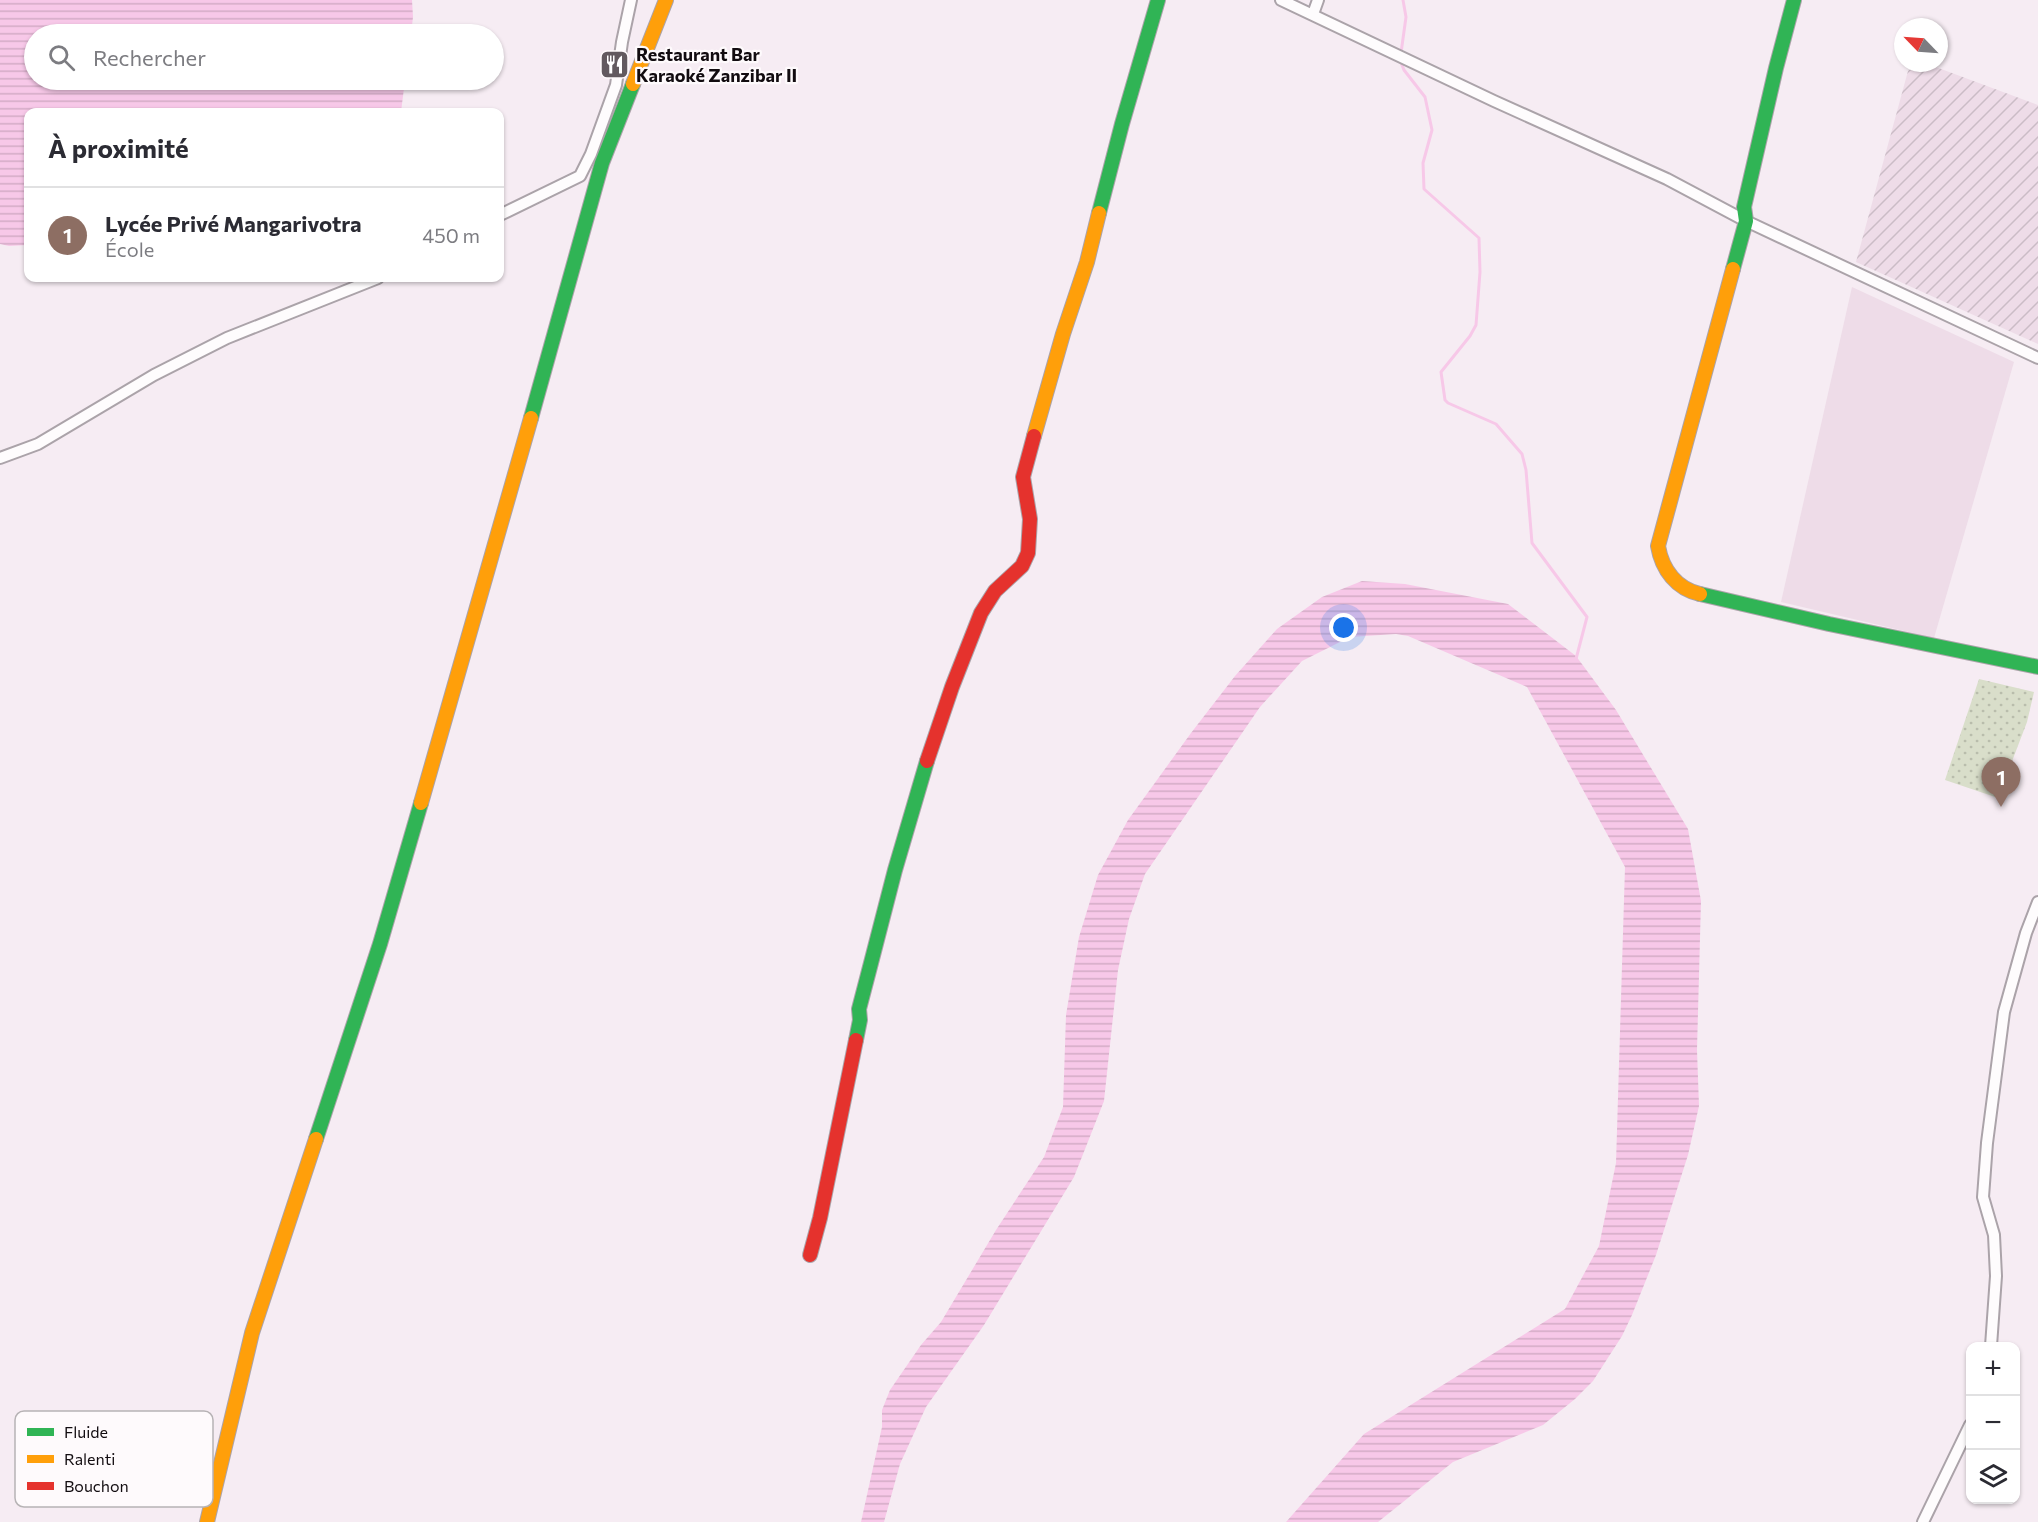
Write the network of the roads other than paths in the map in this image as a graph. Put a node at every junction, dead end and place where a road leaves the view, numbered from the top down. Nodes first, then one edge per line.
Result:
1 (631, 0) edge
2 (666, 0) edge
3 (1158, 0) edge
4 (1281, 0) edge
5 (1318, 0) edge
6 (1794, 0) edge
7 (1313, 14) junction
8 (619, 66) junction
9 (637, 76) junction
10 (627, 101) junction
11 (591, 154) junction
12 (580, 176) junction
13 (592, 198) junction
14 (504, 213) edge
15 (1746, 221) junction
16 (368, 282) edge
17 (2038, 358) edge
18 (0, 458) edge
19 (2038, 667) edge
20 (2038, 902) edge
21 (810, 1255) dead end
22 (1991, 1342) edge
23 (1966, 1435) edge
24 (213, 1497) edge
25 (211, 1507) edge
26 (207, 1522) edge
27 (1923, 1522) edge

1 - 8 street
2 - 9 street
3 - 21 street
4 - 7 street
5 - 7 street
6 - 15 street
7 - 15 street
8 - 9 street
8 - 11 street
9 - 10 street
10 - 11 street
10 - 13 street
11 - 12 street
12 - 13 street
12 - 14 street
13 - 24 street
15 - 17 street
15 - 19 street
16 - 18 street
20 - 22 street
23 - 27 street
25 - 26 street

